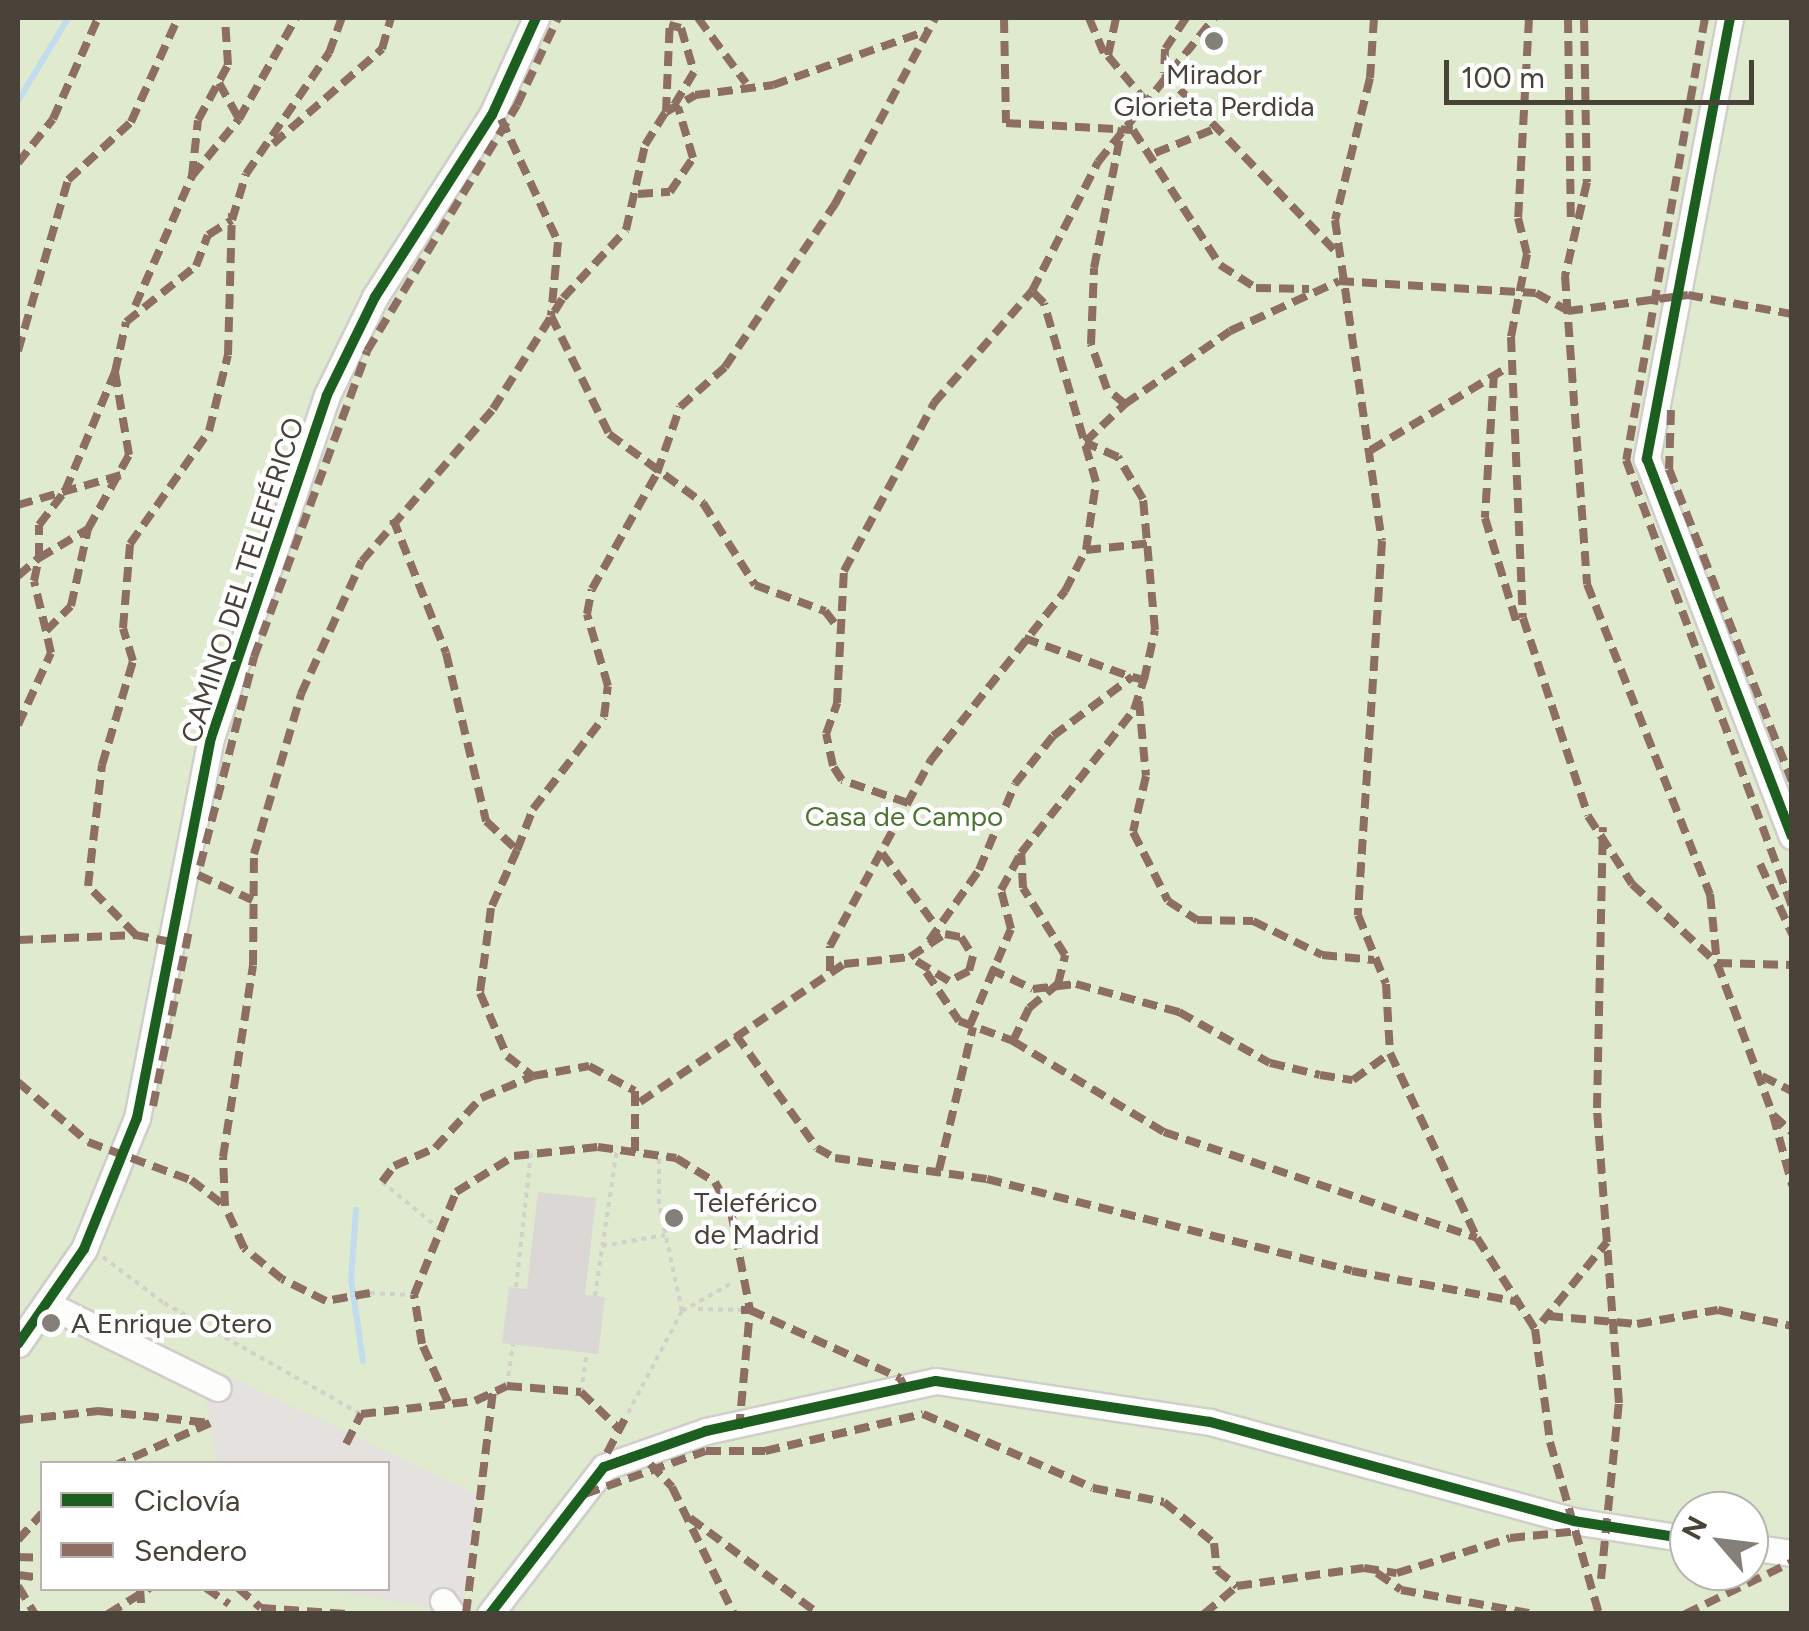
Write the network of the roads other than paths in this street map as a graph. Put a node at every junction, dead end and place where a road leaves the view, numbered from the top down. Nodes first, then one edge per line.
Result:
1 (536, 18) edge
2 (1730, 18) edge
3 (1792, 836) edge
4 (49, 1305) junction
5 (18, 1344) edge
6 (218, 1388) dead end
7 (1669, 1536) edge
8 (490, 1614) edge

1 - 4 street, CAMINO DEL TELEFÉRICO
2 - 3 street
4 - 5 street, CAMINO DEL TELEFÉRICO
4 - 6 street
7 - 8 street

